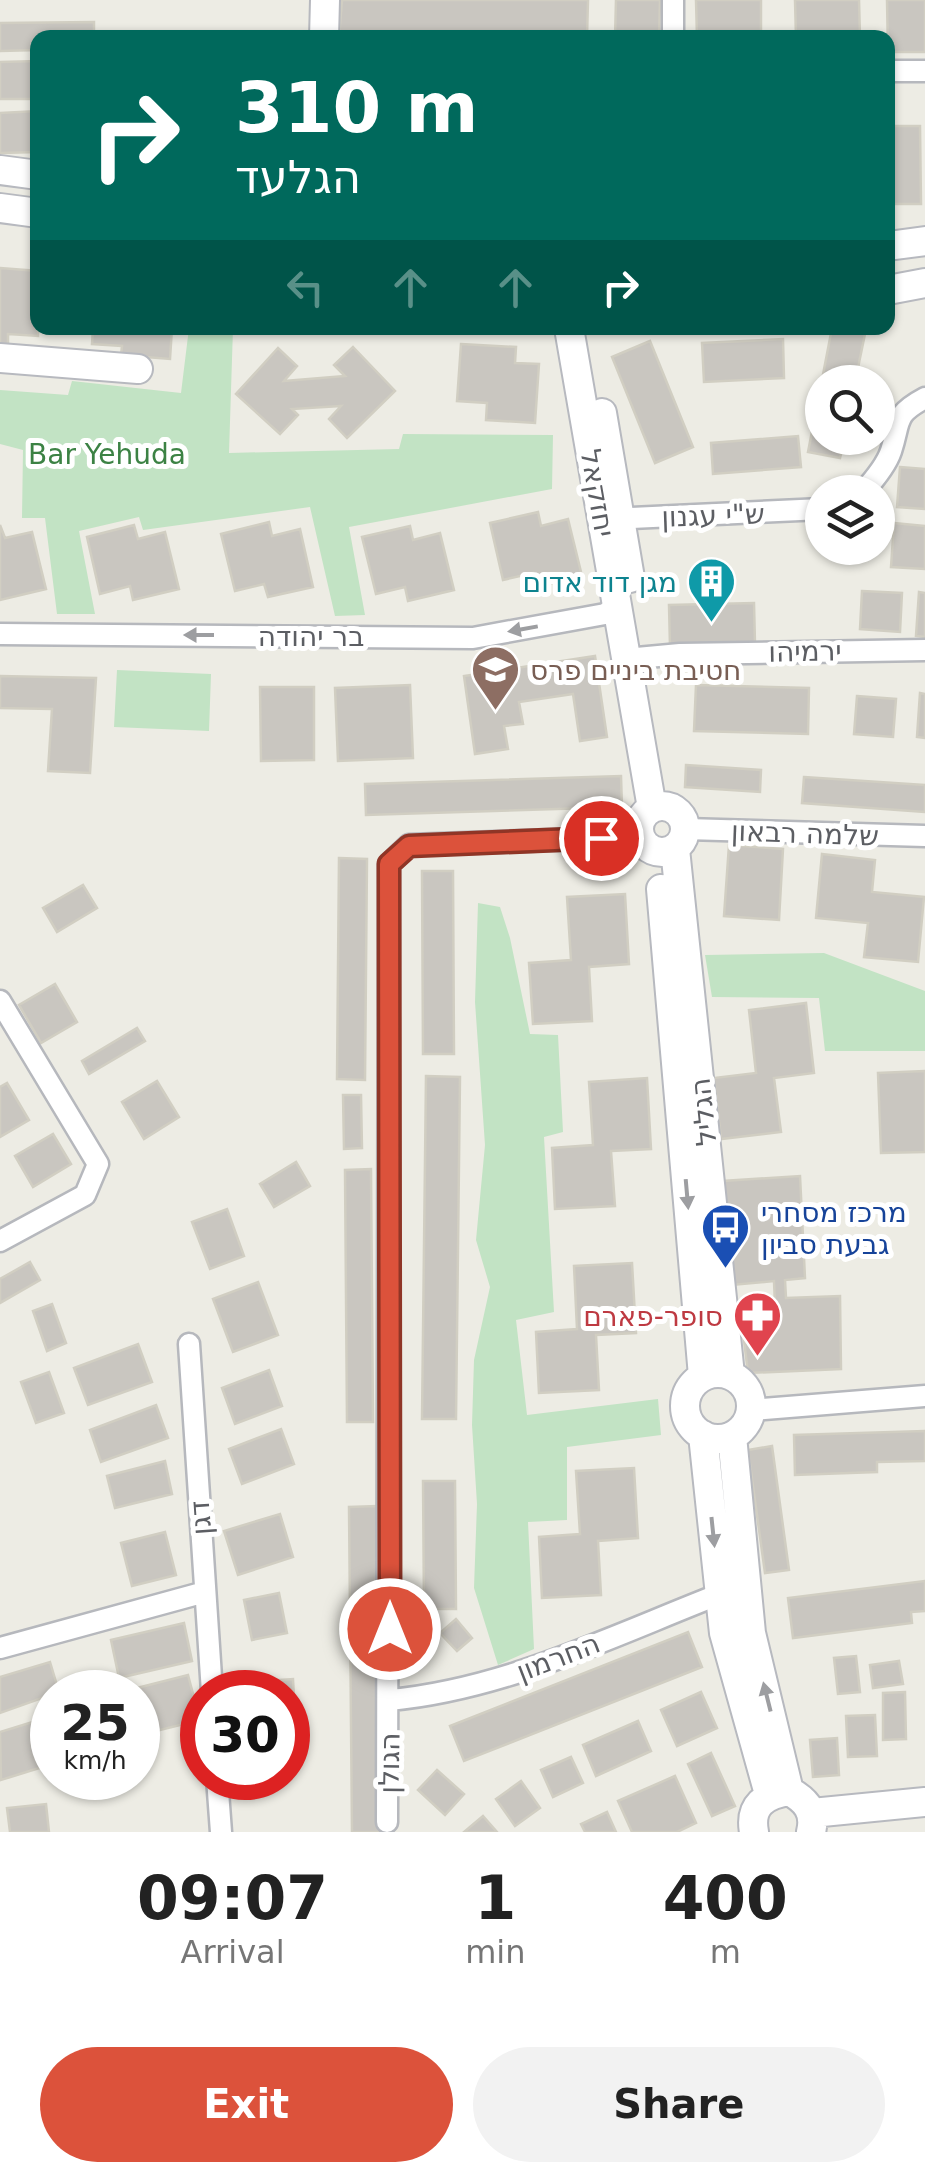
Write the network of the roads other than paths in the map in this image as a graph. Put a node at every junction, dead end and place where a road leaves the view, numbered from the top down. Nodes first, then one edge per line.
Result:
1 (306, 0) edge
2 (325, 0) edge
3 (673, 0) edge
4 (306, 30) edge
5 (324, 30) edge
6 (673, 30) edge
7 (895, 71) edge
8 (925, 71) edge
9 (0, 170) edge
10 (30, 175) edge
11 (0, 208) edge
12 (30, 212) edge
13 (925, 241) edge
14 (895, 245) edge
15 (925, 283) edge
16 (895, 289) edge
17 (578, 335) edge
18 (0, 358) edge
19 (138, 369) dead end
20 (925, 398) edge
21 (875, 475) edge
22 (805, 512) edge
23 (612, 518) junction
24 (616, 606) junction
25 (0, 634) edge
26 (925, 650) edge
27 (633, 658) junction
28 (659, 807) junction
29 (925, 836) edge
30 (664, 842) junction
31 (389, 864) joint
32 (0, 1001) edge
33 (0, 1241) edge
34 (189, 1344) dead end
35 (717, 1376) junction
36 (925, 1396) edge
37 (751, 1410) junction
38 (703, 1435) junction
39 (732, 1436) junction
40 (205, 1592) junction
41 (720, 1594) junction
42 (0, 1648) edge
43 (210, 1670) edge
44 (390, 1700) junction
45 (779, 1793) junction
46 (219, 1800) edge
47 (925, 1802) edge
48 (388, 1822) dead end
49 (811, 1823) edge
50 (751, 1831) edge
51 (221, 1832) edge

1 - 4 street
2 - 5 street
3 - 6 street
7 - 8 street
9 - 10 street
11 - 12 street
13 - 14 street
15 - 16 street
17 - 23 street, יחזקאל
18 - 19 street
20 - 21 street
22 - 23 street, ש"י עגנון
23 - 24 street, יחזקאל
23 - 27 street, יחזקאל
24 -> 25 street, בר יהודה
24 - 27 street, יחזקאל
26 - 27 street, ירמיהו
27 - 28 street
28 - 30 street
28 - 30 street
29 - 30 street, שלמה רבאון
30 - 31 street, שלמה רבאון
30 - 35 street, הגליל
31 - 44 street, הגולן
32 - 33 street
34 - 40 street, דגן
35 - 37 street
35 - 38 street
36 - 37 street
37 - 39 street
38 - 39 street
38 -> 41 street
45 -> 39 street
40 - 42 street
40 - 43 street, דגן
41 - 44 street, החרמון
41 - 45 street
44 - 48 street, הגולן
45 - 49 street
45 - 50 street
46 - 51 street
47 - 49 street

